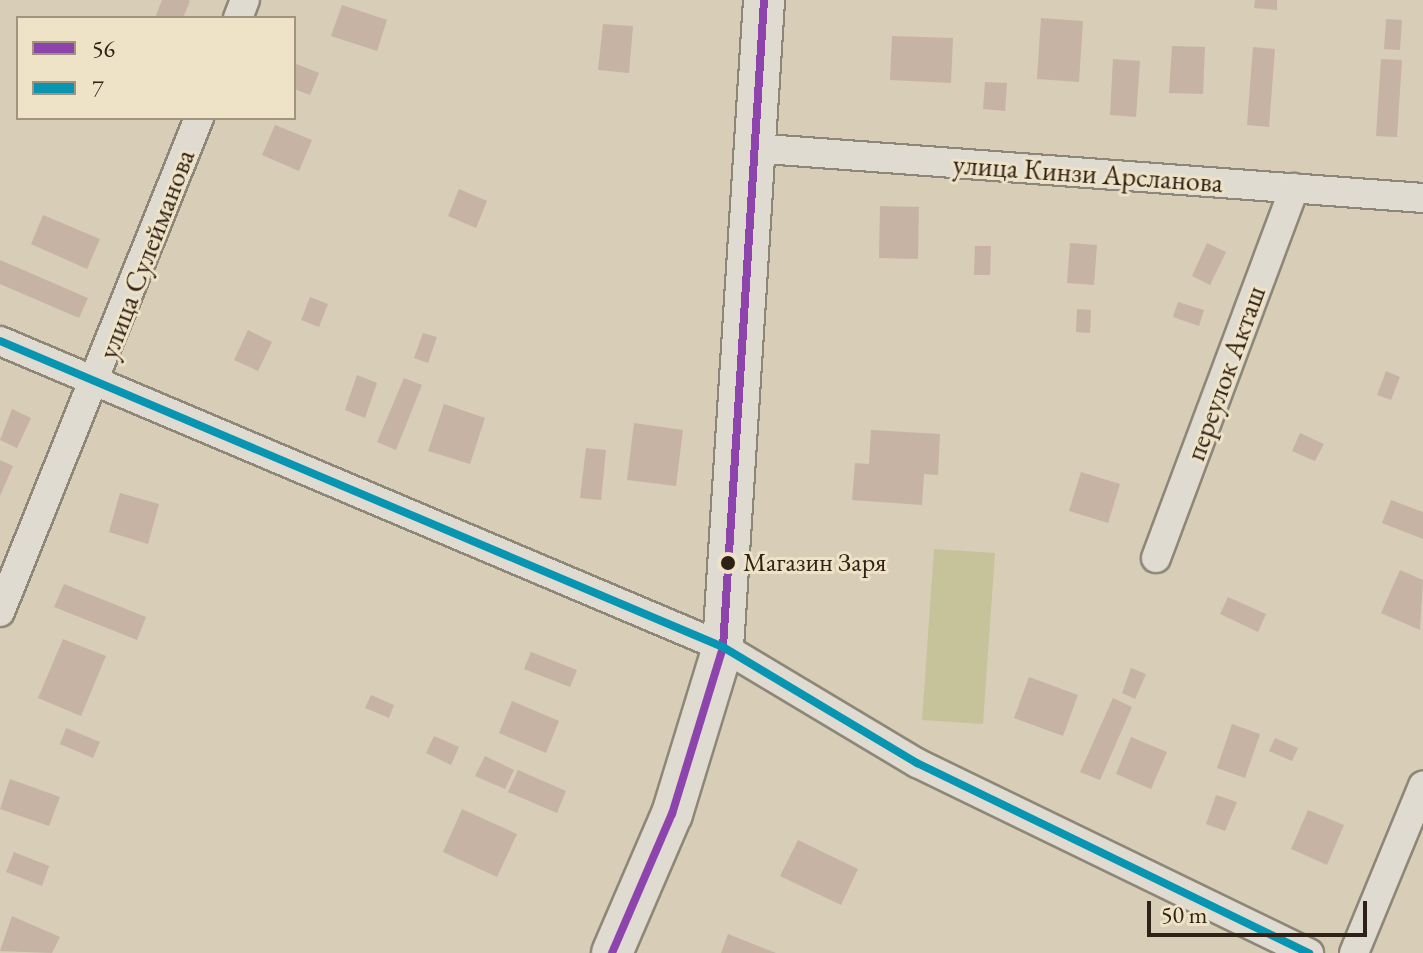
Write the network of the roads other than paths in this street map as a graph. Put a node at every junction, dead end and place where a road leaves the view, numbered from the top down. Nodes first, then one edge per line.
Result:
1 (764, 0) edge
2 (198, 120) edge
3 (752, 148) junction
4 (1294, 188) junction
5 (1423, 198) edge
6 (0, 341) edge
7 (97, 380) junction
8 (1156, 558) dead end
9 (0, 612) edge
10 (723, 647) junction
11 (1423, 786) edge
12 (612, 953) edge
13 (1309, 953) edge
14 (1354, 953) edge

1 - 3 main road
2 - 7 street, улица Сулейманова
3 - 4 street, улица Кинзи Арсланова
3 - 10 main road
4 - 5 street, улица Кинзи Арсланова
4 - 8 street, переулок Акташ
6 - 7 street
7 - 9 street, улица Сулейманова
7 - 10 street
10 - 12 main road
10 - 13 street
11 - 14 street

